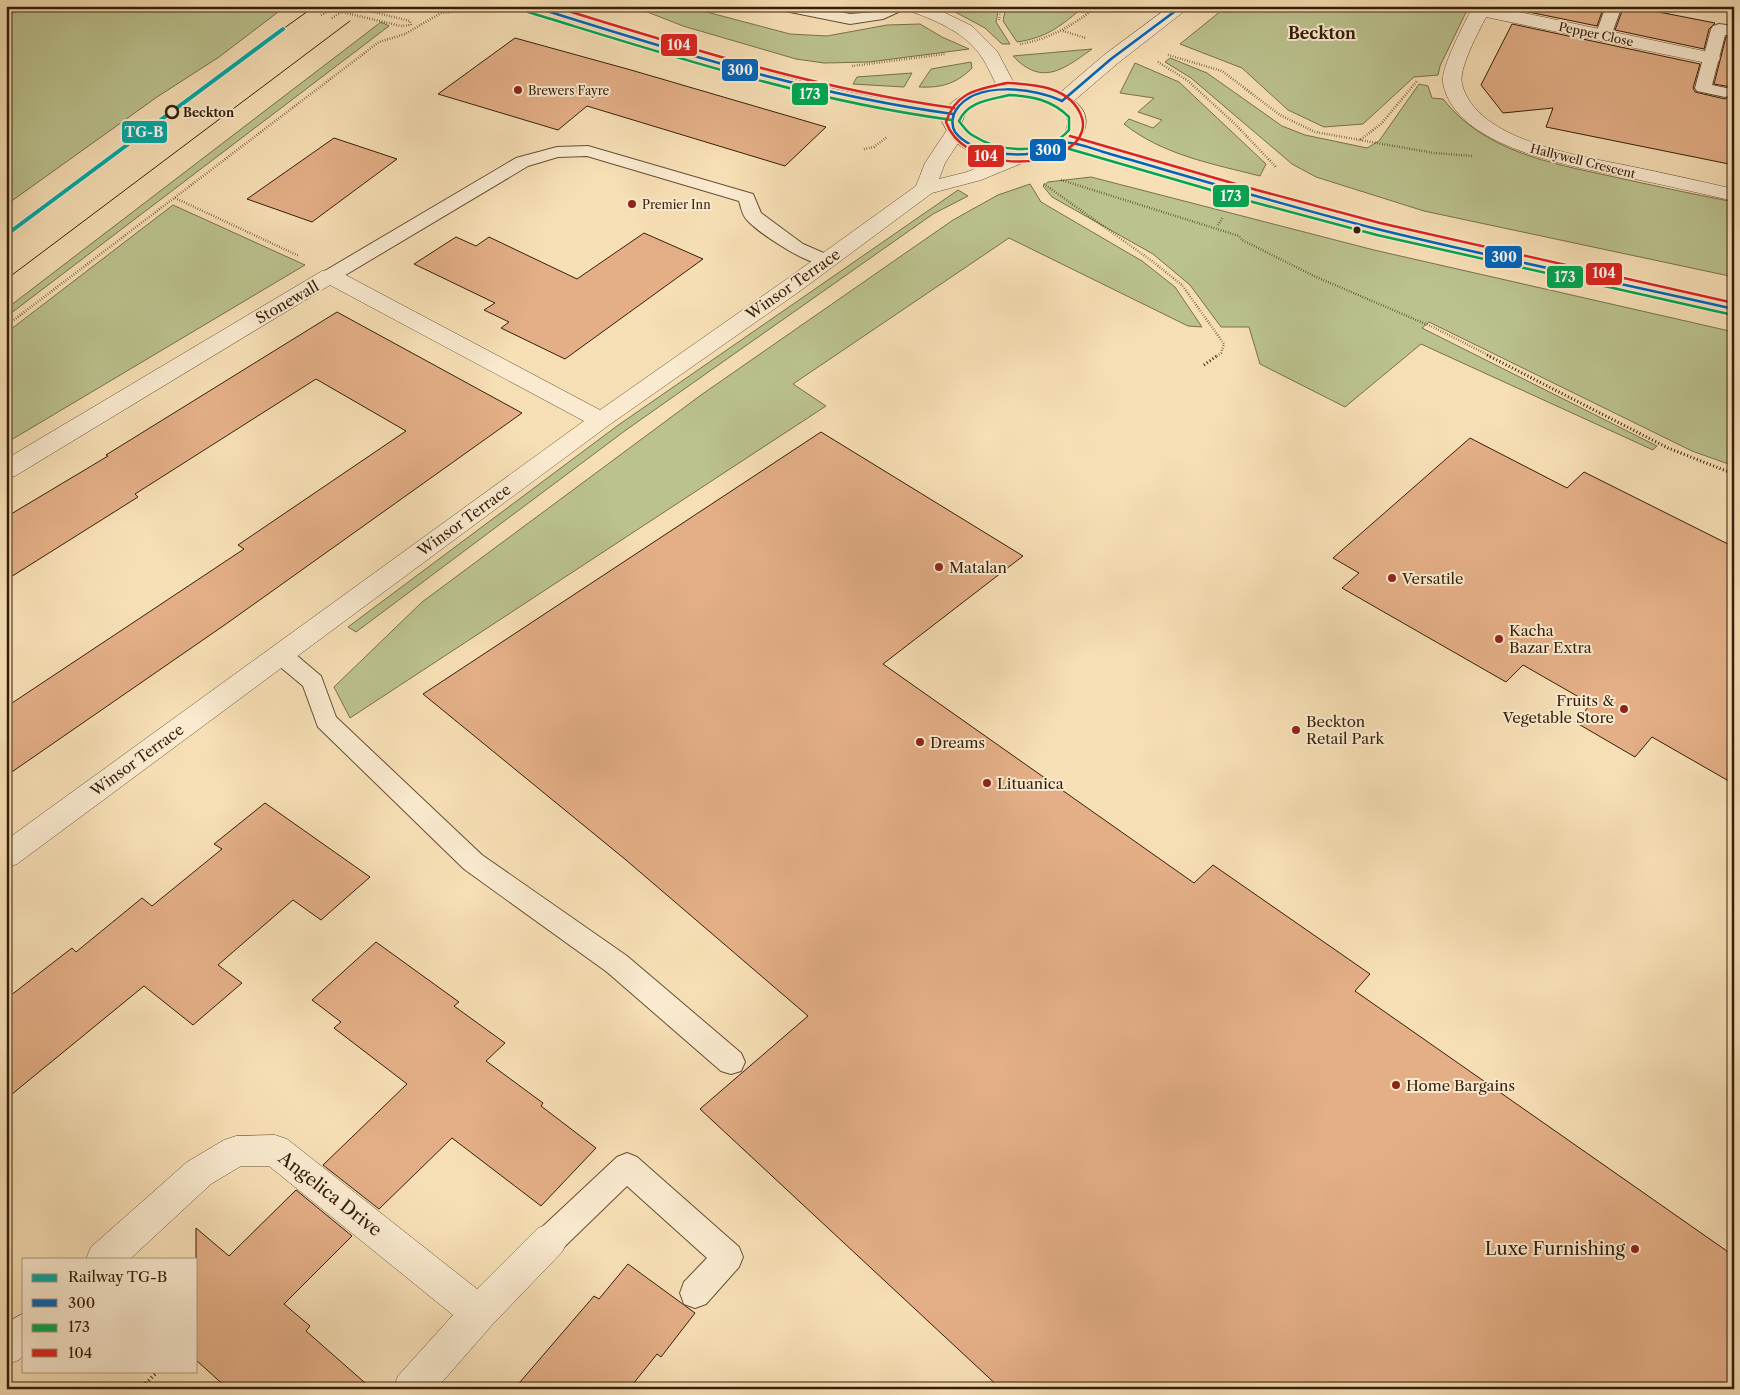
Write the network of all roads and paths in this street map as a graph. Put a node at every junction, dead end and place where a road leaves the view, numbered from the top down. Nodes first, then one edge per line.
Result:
1 (25, 6) edge
2 (340, 6) edge
3 (364, 6) edge
4 (454, 6) edge
5 (474, 6) edge
6 (530, 6) edge
7 (784, 6) edge
8 (900, 6) edge
9 (913, 6) edge
10 (1097, 6) edge
11 (1182, 6) edge
12 (1614, 6) edge
13 (1481, 8) edge
14 (333, 10) junction
15 (469, 10) junction
16 (341, 12) junction
17 (321, 16) dead end
18 (6, 17) edge
19 (332, 18) dead end
20 (1062, 31) junction
21 (1734, 32) edge
22 (1603, 36) junction
23 (1090, 39) dead end
24 (1014, 45) dead end
25 (947, 54) dead end
26 (1170, 56) dead end
27 (1711, 58) junction
28 (1156, 61) dead end
29 (846, 66) dead end
30 (1451, 81) junction
31 (1008, 89) junction
32 (1725, 92) dead end
33 (1062, 101) junction
34 (954, 122) junction
35 (891, 134) dead end
36 (1360, 140) junction
37 (1068, 142) junction
38 (864, 149) dead end
39 (1025, 155) junction
40 (1481, 155) dead end
41 (1276, 168) dead end
42 (1059, 180) dead end
43 (1042, 183) dead end
44 (925, 189) junction
45 (1734, 194) edge
46 (175, 198) junction
47 (1223, 217) dead end
48 (1218, 225) dead end
49 (826, 261) junction
50 (333, 275) junction
51 (1734, 309) edge
52 (6, 326) edge
53 (1204, 365) dead end
54 (600, 420) junction
55 (6, 470) edge
56 (1734, 474) edge
57 (280, 654) junction
58 (6, 856) edge
59 (731, 1062) dead end
60 (550, 1240) joint
61 (105, 1258) edge
62 (695, 1293) dead end
63 (479, 1313) junction
64 (22, 1333) edge
65 (6, 1347) edge
66 (157, 1372) edge
67 (152, 1389) edge
68 (411, 1389) edge

1 - 18 path
2 - 14 path
3 - 16 path
4 - 15 path
5 - 15 path
6 - 34 main road
7 - 8 lane
9 - 31 street
10 - 20 path
11 - 33 street
12 - 22 lane
13 - 22 street, Pepper Close
13 - 30 street
14 - 16 path
14 - 17 path
15 - 46 path
16 - 19 path
20 - 23 path
20 - 24 path
21 - 27 lane
22 - 27 street, Pepper Close
25 - 29 path
26 - 36 path
27 - 32 lane
28 - 41 path
30 - 36 path
30 - 45 street, Hallywell Crescent
31 - 33 main road
31 - 34 main road
33 - 37 main road
34 - 39 main road
34 - 44 street
35 - 38 path
36 - 40 path
37 - 39 main road
37 - 51 main road
39 - 44 street, Winsor Terrace
42 - 56 path
43 - 53 path
44 - 49 street, Winsor Terrace
46 - 50 path
46 - 52 path
47 - 48 path
49 - 50 lane
49 - 54 street, Winsor Terrace
50 - 54 street, Stonewall
50 - 55 street, Stonewall
54 - 57 street, Winsor Terrace
57 - 58 street, Winsor Terrace
57 - 59 lane
60 - 62 lane
60 - 63 street
61 - 63 street, Angelica Drive
63 - 68 street
64 - 65 street
66 - 67 path

